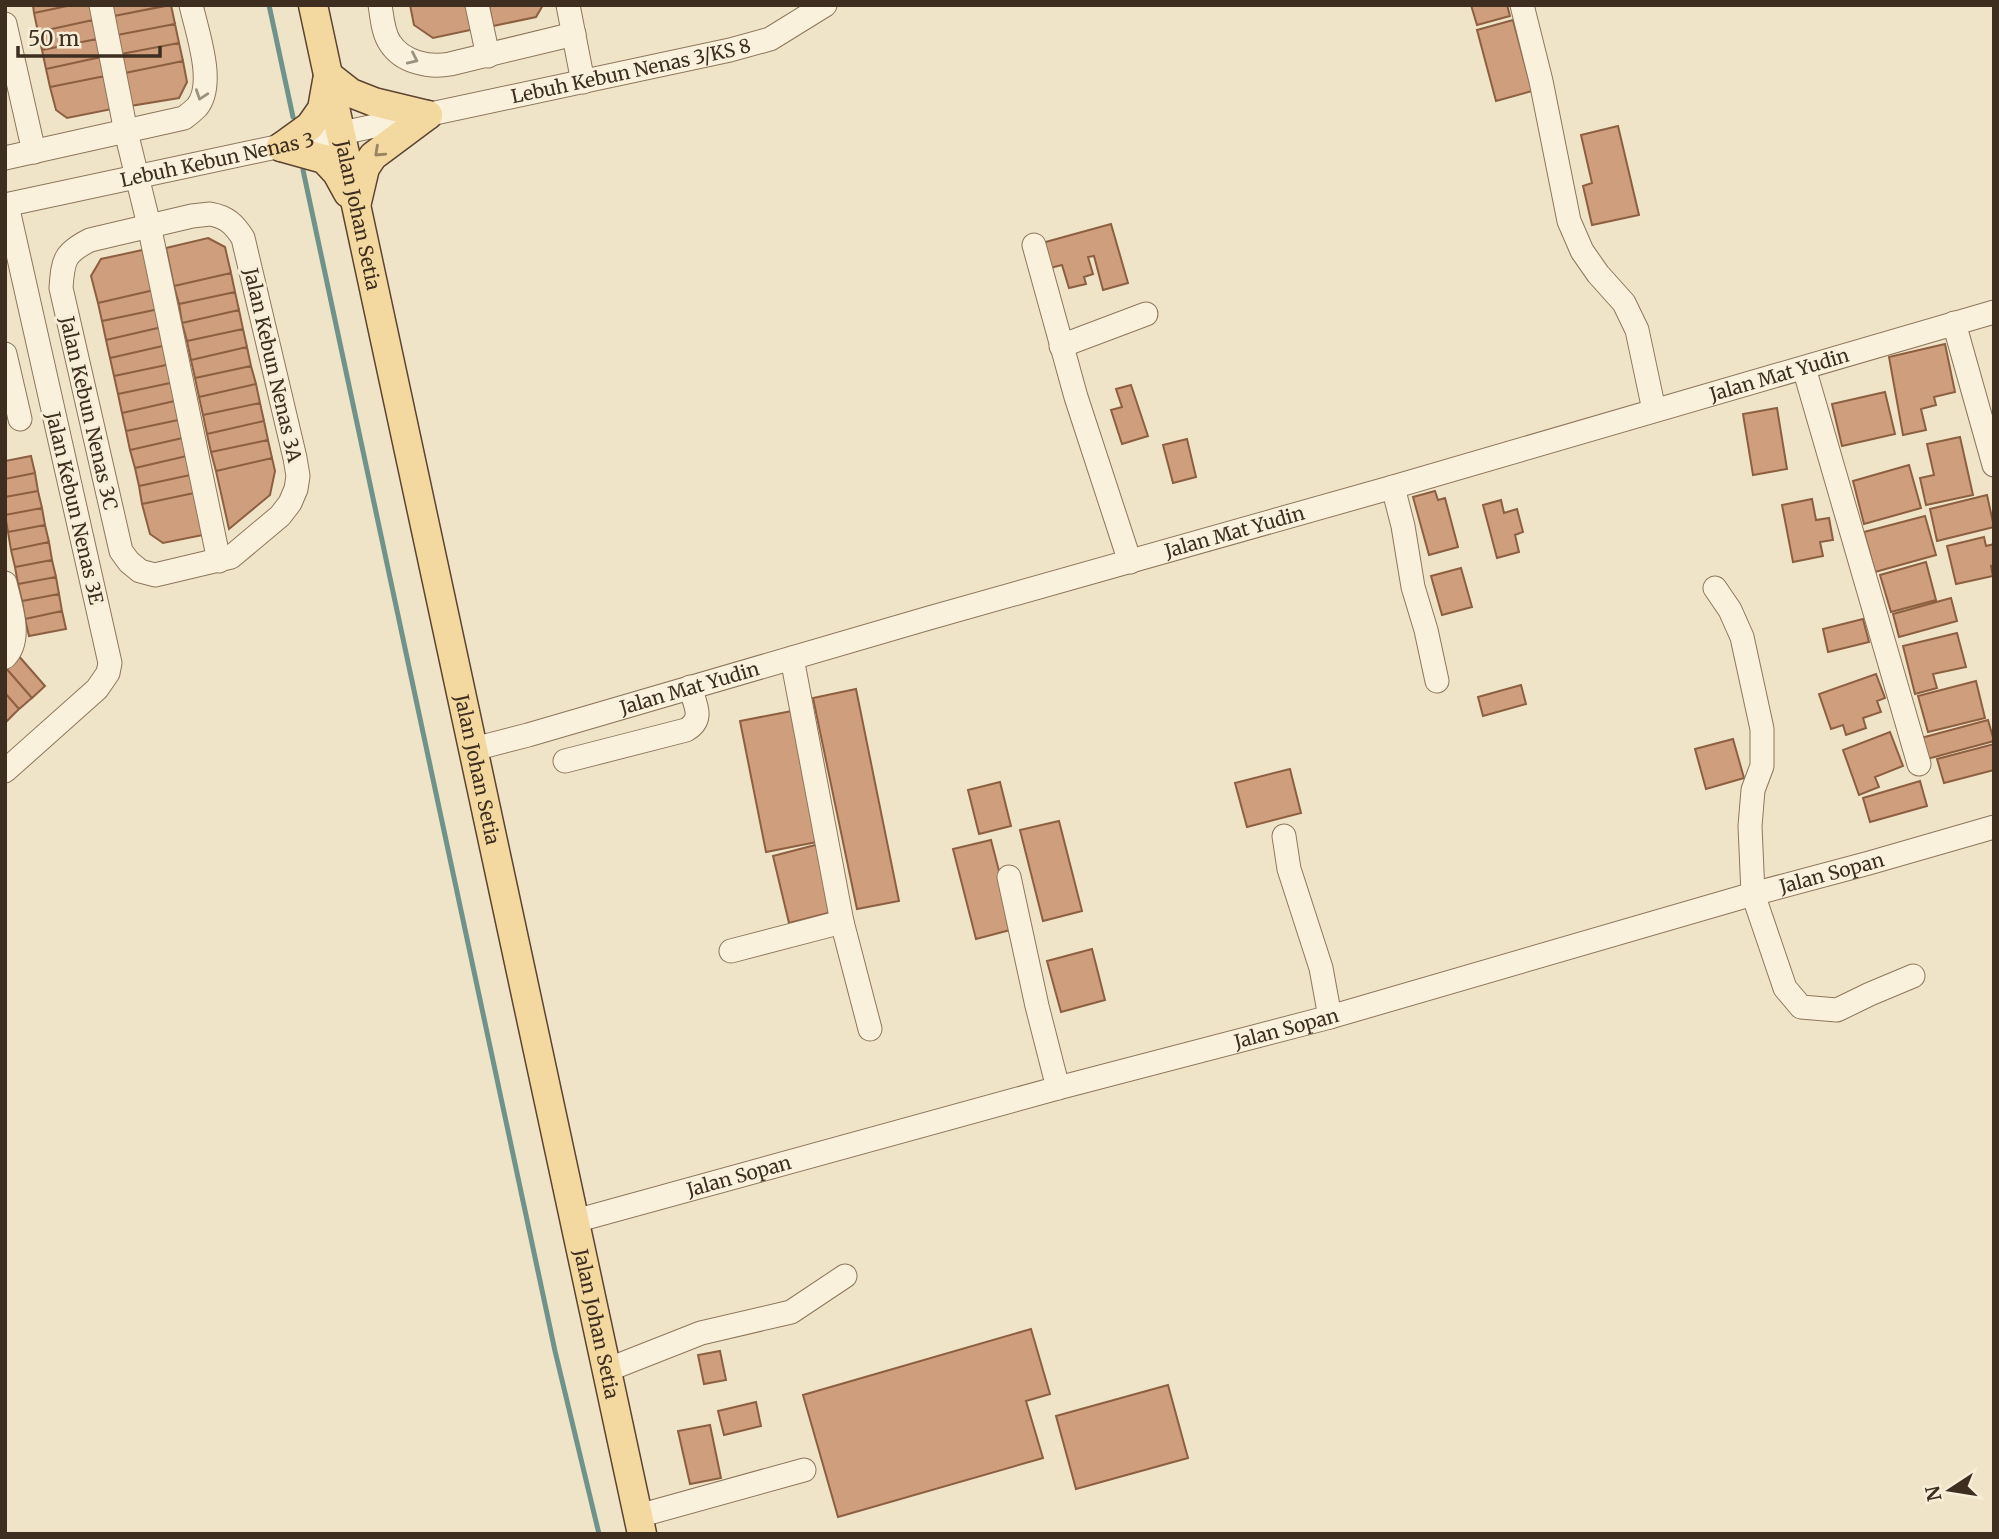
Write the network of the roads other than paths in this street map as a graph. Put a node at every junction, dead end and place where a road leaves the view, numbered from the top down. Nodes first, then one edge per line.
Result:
1 (101, 5) edge
2 (191, 5) edge
3 (313, 5) edge
4 (380, 5) edge
5 (477, 5) edge
6 (568, 5) edge
7 (825, 5) edge
8 (1522, 5) edge
9 (5, 24) edge
10 (574, 34) junction
11 (488, 56) junction
12 (328, 75) junction
13 (583, 82) junction
14 (428, 115) junction
15 (126, 132) junction
16 (341, 134) junction
17 (281, 147) junction
18 (34, 152) junction
19 (5, 158) edge
20 (138, 177) junction
21 (6, 205) edge
22 (356, 208) junction
23 (149, 225) junction
24 (1034, 245) dead end
25 (1994, 312) edge
26 (1146, 314) dead end
27 (1955, 323) junction
28 (1061, 346) junction
29 (5, 354) edge
30 (1804, 368) junction
31 (1654, 410) junction
32 (53, 411) junction
33 (13, 421) edge
34 (1994, 465) edge
35 (1392, 487) junction
36 (219, 561) junction
37 (1130, 562) junction
38 (5, 583) edge
39 (1715, 588) dead end
40 (5, 657) edge
41 (792, 658) junction
42 (1437, 681) dead end
43 (690, 687) junction
44 (474, 749) junction
45 (565, 761) dead end
46 (1919, 764) dead end
47 (5, 771) edge
48 (1994, 827) edge
49 (1284, 836) dead end
50 (1010, 877) dead end
51 (1753, 894) junction
52 (842, 922) junction
53 (731, 951) dead end
54 (1913, 976) dead end
55 (1330, 1017) junction
56 (870, 1029) dead end
57 (1058, 1088) junction
58 (575, 1221) junction
59 (845, 1276) dead end
60 (607, 1370) junction
61 (804, 1470) dead end
62 (640, 1525) edge

1 - 15 street
2 -> 15 street
3 - 12 main road, Jalan Johan Setia
4 -> 11 street
5 - 11 street
6 - 10 street
7 - 13 street, Lebuh Kebun Nenas 3/KS 8
8 - 31 street
9 - 18 street
10 - 11 street
10 - 13 street
12 - 14 main road
12 - 16 main road, Jalan Johan Setia
12 - 17 main road
13 - 14 street, Lebuh Kebun Nenas 3/KS 8
14 - 16 street, Lebuh Kebun Nenas 3
14 -> 22 main road
15 - 18 street
15 - 20 street
16 - 17 street, Lebuh Kebun Nenas 3
16 - 22 main road, Jalan Johan Setia
17 - 20 street, Lebuh Kebun Nenas 3
17 - 22 main road
18 - 19 street
20 - 21 street, Lebuh Kebun Nenas 3
20 - 23 street
21 - 32 street, Jalan Kebun Nenas 3E
22 - 44 main road, Jalan Johan Setia
23 - 36 street
23 - 36 street, Jalan Kebun Nenas 3A
23 - 36 street, Jalan Kebun Nenas 3C
24 - 28 street
25 - 27 street, Jalan Mat Yudin
26 - 28 street
27 - 30 street, Jalan Mat Yudin
27 - 34 street
28 - 37 street
29 - 33 street
30 - 31 street, Jalan Mat Yudin
30 - 46 street
31 - 35 street, Jalan Mat Yudin
32 - 33 street
32 - 47 street, Jalan Kebun Nenas 3E
35 - 37 street, Jalan Mat Yudin
35 - 42 street
37 - 41 street, Jalan Mat Yudin
38 - 40 street
39 - 51 street
41 - 43 street, Jalan Mat Yudin
41 - 52 street
43 - 44 street, Jalan Mat Yudin
43 - 45 street
44 - 58 main road, Jalan Johan Setia
48 - 51 street, Jalan Sopan
49 - 55 street
50 - 57 street
51 - 54 street
51 - 55 street, Jalan Sopan
52 - 53 street
52 - 56 street
55 - 57 street, Jalan Sopan
57 - 58 street, Jalan Sopan
58 - 60 main road, Jalan Johan Setia
59 - 60 street
60 - 62 main road, Jalan Johan Setia
61 - 62 street

